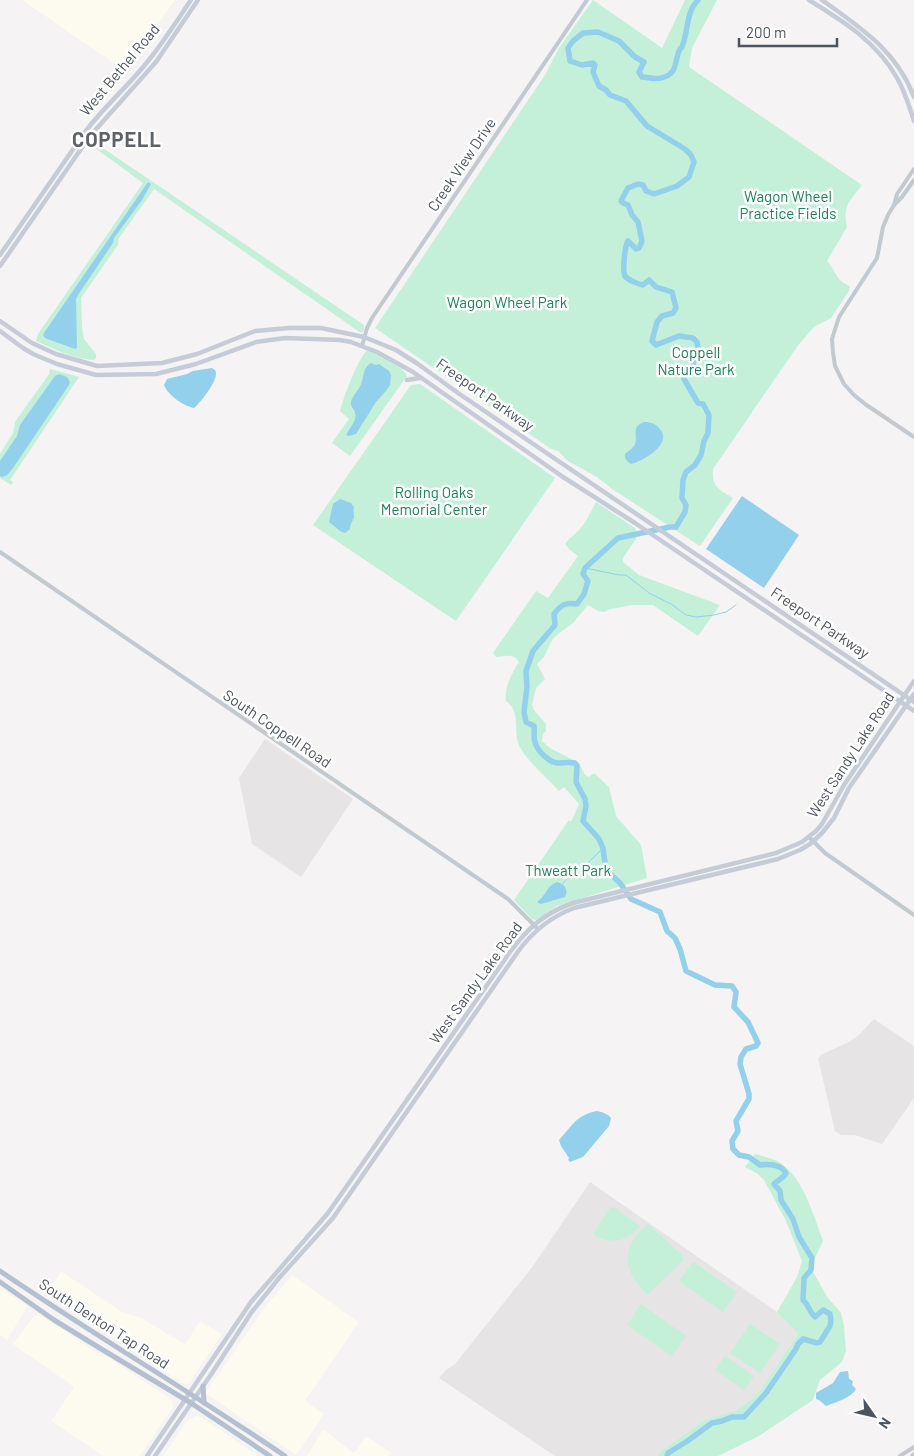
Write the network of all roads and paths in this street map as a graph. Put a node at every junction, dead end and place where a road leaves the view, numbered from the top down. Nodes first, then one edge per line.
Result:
1 (191, 0) edge
2 (198, 0) edge
3 (587, 0) edge
4 (809, 0) edge
5 (822, 0) edge
6 (888, 53) junction
7 (882, 57) junction
8 (128, 84) junction
9 (133, 88) junction
10 (914, 97) edge
11 (914, 121) edge
12 (75, 146) junction
13 (80, 150) junction
14 (914, 169) edge
15 (914, 180) edge
16 (894, 205) junction
17 (17, 231) junction
18 (22, 234) junction
19 (0, 255) edge
20 (0, 266) edge
21 (0, 321) edge
22 (0, 332) edge
23 (364, 337) junction
24 (362, 346) junction
25 (422, 379) junction
26 (407, 380) dead end
27 (458, 393) junction
28 (463, 396) junction
29 (456, 403) junction
30 (914, 438) edge
31 (568, 467) junction
32 (563, 477) junction
33 (600, 488) junction
34 (594, 496) junction
35 (0, 552) edge
36 (772, 605) junction
37 (767, 612) junction
38 (815, 634) junction
39 (810, 641) junction
40 (856, 663) junction
41 (852, 669) junction
42 (914, 681) edge
43 (914, 694) edge
44 (904, 695) junction
45 (912, 701) edge
46 (900, 702) junction
47 (906, 706) junction
48 (914, 712) edge
49 (809, 837) junction
50 (813, 841) junction
51 (914, 915) edge
52 (534, 925) junction
53 (538, 929) junction
54 (289, 1263) junction
55 (0, 1271) edge
56 (0, 1282) edge
57 (40, 1298) junction
58 (35, 1306) junction
59 (133, 1358) junction
60 (128, 1365) junction
61 (203, 1386) junction
62 (189, 1394) junction
63 (195, 1397) junction
64 (185, 1399) junction
65 (191, 1403) junction
66 (204, 1404) junction
67 (241, 1436) junction
68 (158, 1440) junction
69 (271, 1447) junction
70 (914, 1447) edge
71 (268, 1455) edge
72 (147, 1456) edge
73 (154, 1456) edge
74 (280, 1456) edge
75 (284, 1456) edge
76 (900, 1456) edge

1 - 8 main road, West Bethel Road
2 - 9 main road, West Bethel Road
3 - 23 street, Creek View Drive
4 - 7 main road
5 - 6 main road
6 - 7 main road
6 - 10 main road
7 - 11 main road
8 - 9 main road
8 - 12 main road, West Bethel Road
9 - 13 main road, West Bethel Road
12 - 13 main road
12 - 17 main road, West Bethel Road
13 - 18 main road, West Bethel Road
14 - 16 street
15 - 16 street
16 - 30 street
17 - 18 main road
17 - 19 main road, West Bethel Road
18 - 20 main road, West Bethel Road
21 - 23 main road, Freeport Parkway
22 - 24 main road, Freeport Parkway
23 - 24 street, Creek View Drive
23 - 27 main road, Freeport Parkway
24 - 25 main road, Freeport Parkway
25 - 26 main road
25 - 29 main road, Freeport Parkway
27 - 28 main road, Freeport Parkway
27 - 29 main road
28 - 29 main road
28 - 31 main road, Freeport Parkway
29 - 32 main road, Freeport Parkway
31 - 32 main road
31 - 33 main road, Freeport Parkway
32 - 34 main road, Freeport Parkway
33 - 34 main road
33 - 36 main road, Freeport Parkway
34 - 37 main road, Freeport Parkway
35 - 52 street, South Coppell Road
36 - 37 main road
36 - 38 main road, Freeport Parkway
37 - 39 main road, Freeport Parkway
38 - 39 main road
38 - 40 main road, Freeport Parkway
39 - 41 main road, Freeport Parkway
40 - 41 main road
40 - 44 main road, Freeport Parkway
41 - 46 main road, Freeport Parkway
42 - 44 main road, West Sandy Lake Road
43 - 45 main road, West Sandy Lake Road
44 - 45 main road, Freeport Parkway
44 - 46 main road, West Sandy Lake Road
45 - 47 main road, West Sandy Lake Road
46 - 47 main road, Freeport Parkway
46 - 49 main road, West Sandy Lake Road
47 - 48 main road
47 - 50 main road, West Sandy Lake Road
49 - 50 street
49 - 52 main road, West Sandy Lake Road
50 - 51 street
50 - 53 main road, West Sandy Lake Road
52 - 53 street, South Coppell Road
52 - 54 main road, West Sandy Lake Road
53 - 54 main road, West Sandy Lake Road
54 - 61 main road, West Sandy Lake Road
54 - 62 main road, West Sandy Lake Road
55 - 57 main road, South Denton Tap Road
56 - 58 main road, South Denton Tap Road
57 - 58 main road
57 - 59 main road, South Denton Tap Road
58 - 60 main road, South Denton Tap Road
59 - 60 main road
59 - 62 main road, South Denton Tap Road
60 - 64 main road, South Denton Tap Road
61 - 63 main road, West Sandy Lake Road
61 - 66 main road
62 - 63 main road, South Denton Tap Road
62 - 64 main road, West Sandy Lake Road
63 - 65 main road, West Sandy Lake Road
63 - 66 main road, South Denton Tap Road
64 - 65 main road, South Denton Tap Road
64 - 68 main road, West Sandy Lake Road
65 - 67 main road, South Denton Tap Road
65 - 73 main road, West Sandy Lake Road
66 - 69 main road, South Denton Tap Road
67 - 69 main road
67 - 71 main road
68 - 72 main road
68 - 73 main road
69 - 75 main road
70 - 76 street
71 - 74 main road

